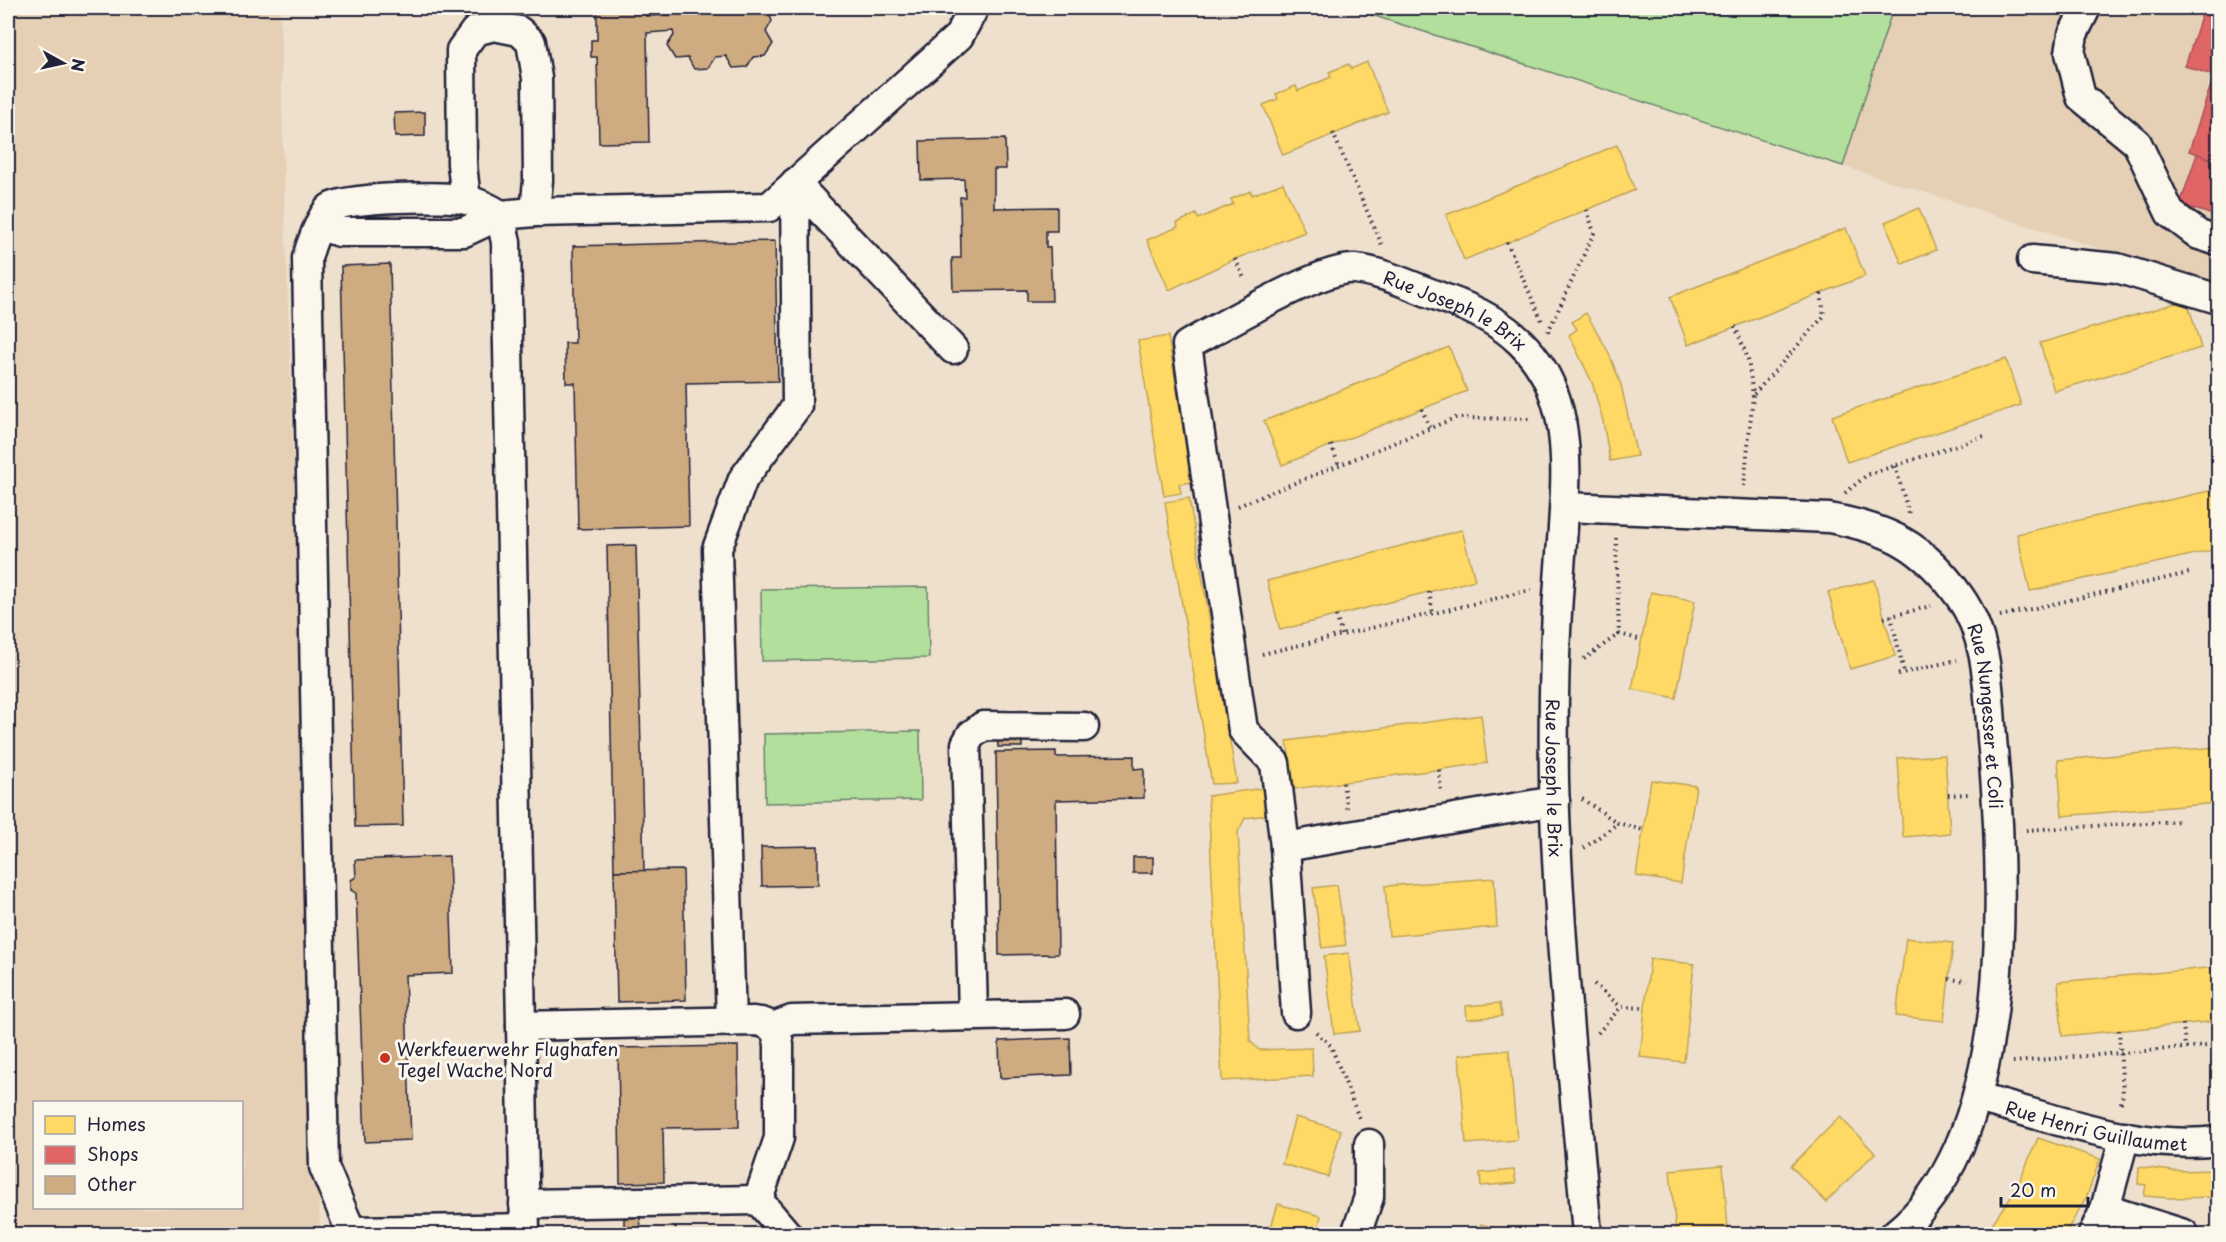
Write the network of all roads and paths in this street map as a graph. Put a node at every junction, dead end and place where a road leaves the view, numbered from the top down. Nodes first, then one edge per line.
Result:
1 (974, 8) edge
2 (2086, 8) edge
3 (494, 17) edge
4 (1333, 133) dead end
5 (795, 183) junction
6 (466, 200) junction
7 (1587, 210) dead end
8 (535, 212) junction
9 (500, 215) junction
10 (320, 226) junction
11 (2218, 241) edge
12 (1506, 242) dead end
13 (2032, 261) dead end
14 (1380, 276) junction
15 (1821, 293) dead end
16 (2218, 298) edge
17 (1735, 327) dead end
18 (1539, 343) junction
19 (953, 350) dead end
20 (1754, 395) junction
21 (1422, 409) dead end
22 (1562, 420) junction
23 (1430, 429) junction
24 (1984, 436) dead end
25 (1331, 445) dead end
26 (1339, 465) junction
27 (1896, 466) junction
28 (1565, 507) junction
29 (1615, 508) junction
30 (1741, 514) junction
31 (1212, 517) junction
32 (1829, 518) junction
33 (1906, 543) junction
34 (2189, 573) dead end
35 (1558, 583) junction
36 (1429, 591) dead end
37 (1967, 610) junction
38 (1433, 614) junction
39 (1336, 616) dead end
40 (1891, 616) junction
41 (1884, 618) dead end
42 (1342, 635) junction
43 (1641, 640) dead end
44 (1984, 653) junction
45 (1233, 661) junction
46 (1904, 672) junction
47 (1898, 674) dead end
48 (1084, 727) dead end
49 (1555, 790) junction
50 (2181, 821) dead end
51 (1643, 830) dead end
52 (1999, 831) junction
53 (1285, 846) junction
54 (1645, 1008) dead end
55 (1296, 1013) joint
56 (973, 1014) junction
57 (1065, 1014) dead end
58 (731, 1022) junction
59 (2183, 1024) dead end
60 (521, 1026) junction
61 (773, 1027) junction
62 (2119, 1030) dead end
63 (2218, 1045) edge
64 (2185, 1047) junction
65 (2121, 1053) junction
66 (1572, 1063) junction
67 (1985, 1064) junction
68 (1977, 1098) junction
69 (2119, 1135) junction
70 (2218, 1141) edge
71 (1369, 1144) joint
72 (758, 1200) junction
73 (2105, 1209) junction
74 (525, 1222) edge
75 (352, 1233) edge
76 (787, 1234) edge
77 (1356, 1234) edge
78 (1587, 1234) edge
79 (1895, 1234) edge
80 (2093, 1234) edge
81 (2184, 1234) edge

1 - 5 street
2 - 11 street
3 - 6 street
3 - 8 street
4 - 14 path
5 - 8 street
5 - 19 street
5 - 58 street
6 - 9 street
6 - 10 street
7 - 18 path
8 - 9 street
9 - 10 street
9 - 60 street
10 - 75 street
12 - 18 path
13 - 16 street
14 - 18 street, Rue Joseph le Brix
14 - 31 street, Rue Joseph le Brix
15 - 20 path
17 - 20 path
18 - 22 street, Rue Joseph le Brix
20 - 30 path
21 - 23 path
22 - 23 path
22 - 28 street, Rue Joseph le Brix
23 - 26 path
24 - 27 path
25 - 26 path
26 - 31 path
27 - 32 path
27 - 33 path
28 - 29 street, Rue Nungesser et Coli
28 - 35 street, Rue Joseph le Brix
29 - 30 street, Rue Nungesser et Coli
29 - 43 path
30 - 32 street, Rue Nungesser et Coli
31 - 45 street, Rue Joseph le Brix
32 - 33 street, Rue Nungesser et Coli
33 - 37 street, Rue Nungesser et Coli
34 - 37 path
35 - 38 path
35 - 49 street, Rue Joseph le Brix
36 - 38 path
37 - 40 path
37 - 44 street, Rue Nungesser et Coli
38 - 42 path
39 - 42 path
40 - 41 path
40 - 46 path
42 - 45 path
44 - 46 path
44 - 52 street, Rue Nungesser et Coli
45 - 53 street, Rue Joseph le Brix
46 - 47 path
48 - 56 street
49 - 51 path
49 - 53 street
49 - 66 street, Rue Joseph le Brix
50 - 52 path
52 - 67 street, Rue Nungesser et Coli
53 - 55 street, Rue Joseph le Brix
54 - 66 path
55 - 71 path
56 - 57 street
56 - 61 street
58 - 60 street
58 - 61 street
59 - 64 path
60 - 74 street
61 - 72 street
62 - 65 path
63 - 64 path
64 - 65 path
65 - 67 path
65 - 69 path
66 - 78 street, Rue Joseph le Brix
67 - 68 street, Rue Nungesser et Coli
68 - 69 street, Rue Henri Guillaumet
68 - 79 street, Rue Nungesser et Coli
69 - 70 street, Rue Henri Guillaumet
69 - 73 street
71 - 77 street
72 - 74 street
72 - 76 street
73 - 80 street
73 - 81 street
74 - 75 street

